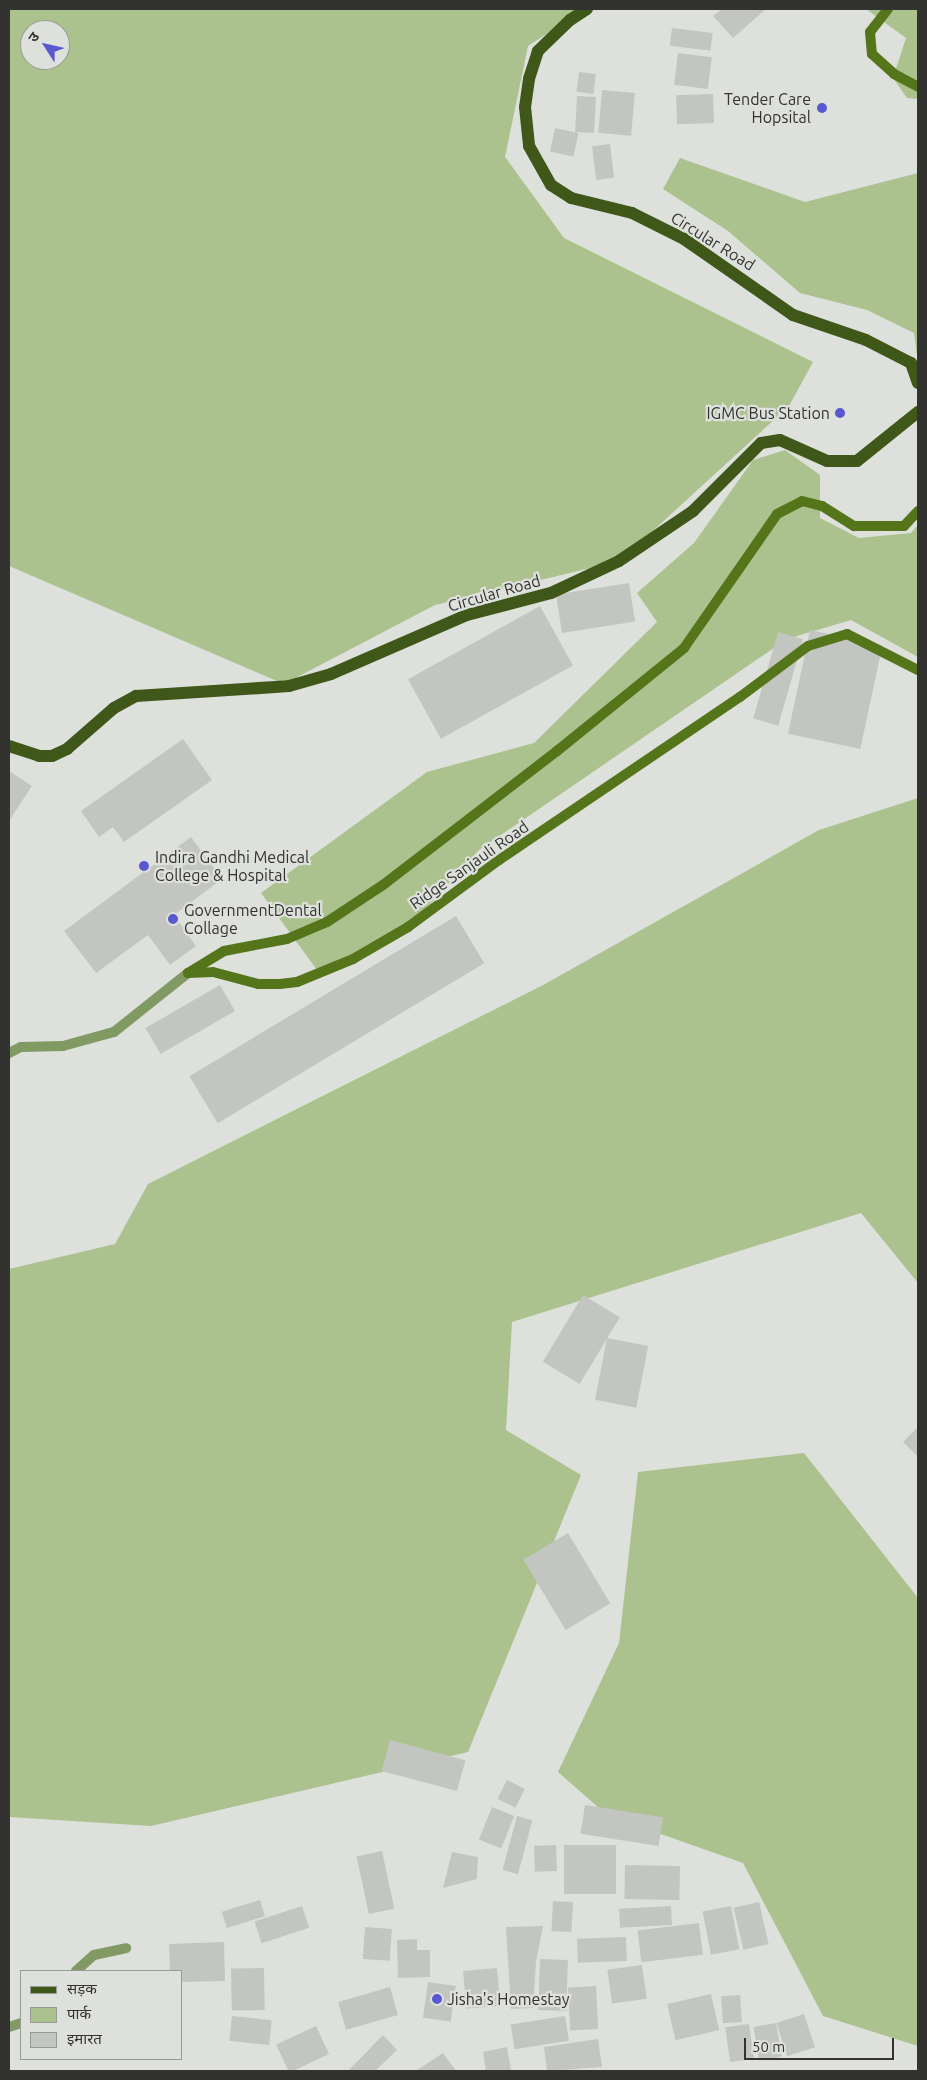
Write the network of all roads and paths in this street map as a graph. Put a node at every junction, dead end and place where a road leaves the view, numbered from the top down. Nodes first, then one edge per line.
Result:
1 (587, 9) edge
2 (888, 9) edge
3 (918, 87) edge
4 (918, 384) edge
5 (918, 412) edge
6 (918, 511) edge
7 (918, 670) edge
8 (9, 746) edge
9 (188, 973) junction
10 (9, 1053) edge
11 (126, 1948) dead end
12 (77, 1970) edge

1 - 4 main road, Circular Road
2 - 3 street
5 - 8 main road, Circular Road
6 - 9 street
7 - 9 street, Ridge Sanjauli Road
9 - 10 street
11 - 12 street

